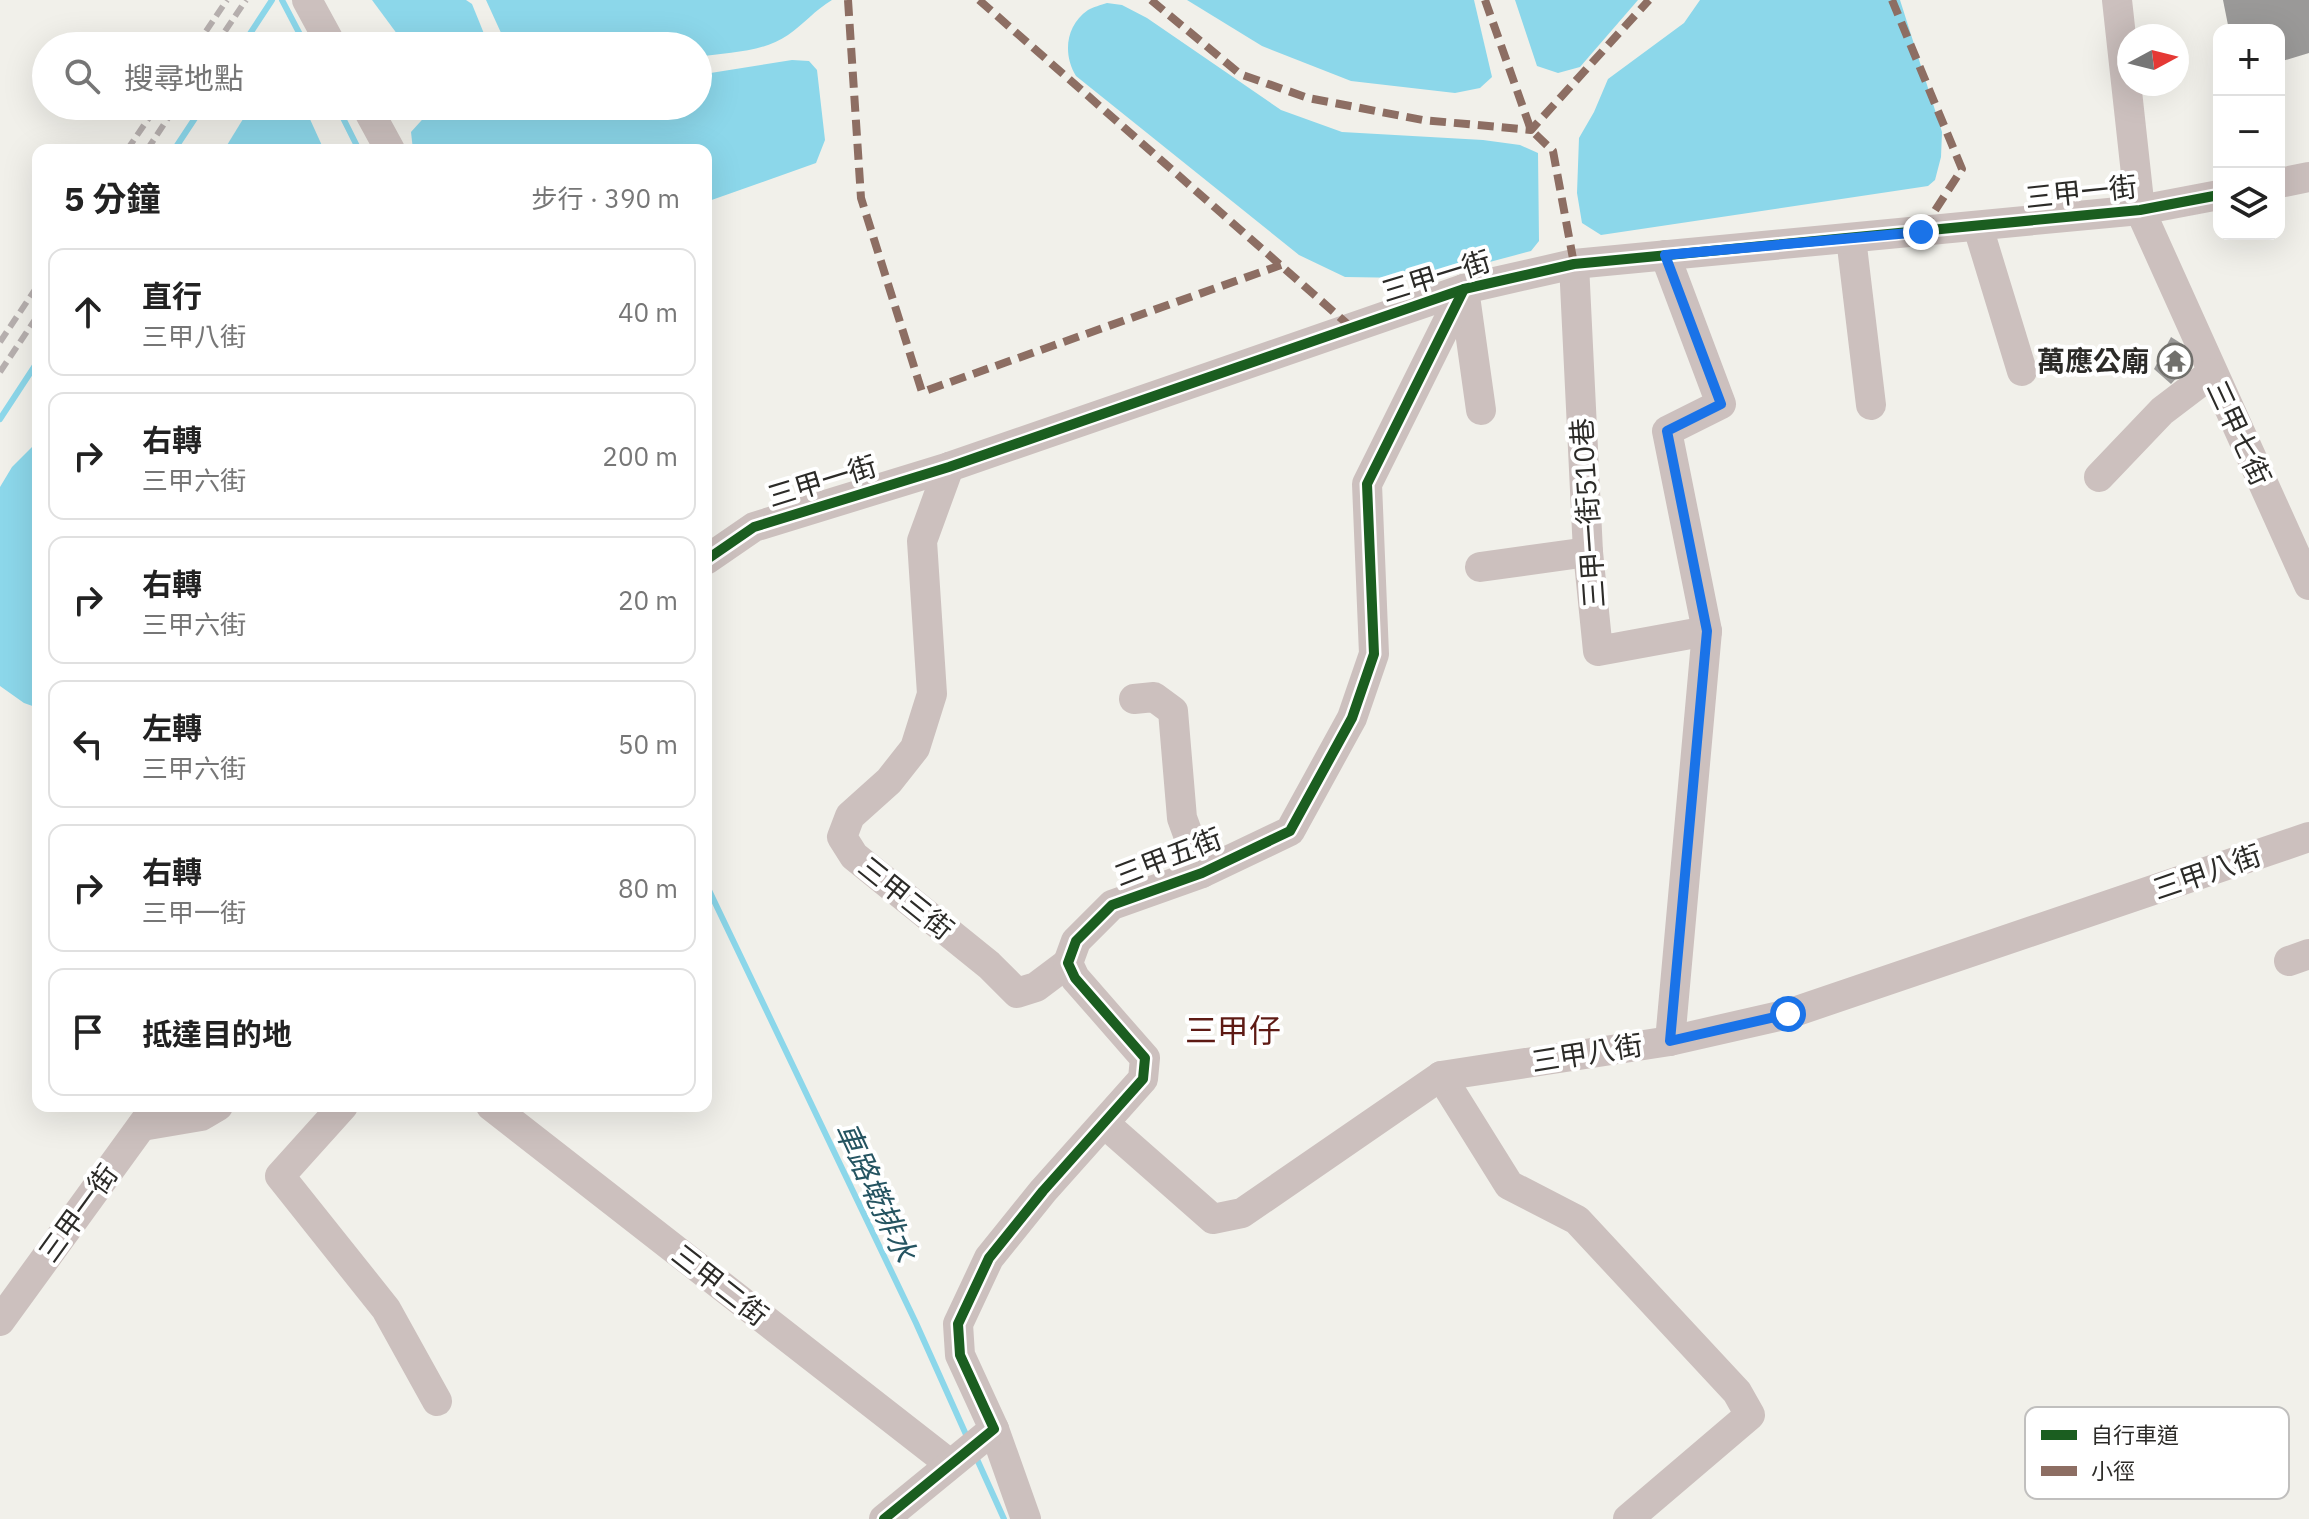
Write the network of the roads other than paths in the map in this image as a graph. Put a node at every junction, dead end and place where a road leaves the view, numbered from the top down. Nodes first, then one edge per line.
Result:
1 (307, 0) edge
2 (2117, 0) edge
3 (324, 32) edge
4 (374, 120) edge
5 (387, 144) edge
6 (2309, 177) edge
7 (2285, 182) edge
8 (2213, 196) edge
9 (2140, 210) junction
10 (1978, 227) junction
11 (1851, 238) junction
12 (1665, 255) junction
13 (1574, 264) junction
14 (1464, 289) junction
15 (2022, 371) dead end
16 (2212, 373) junction
17 (1871, 405) dead end
18 (1481, 410) dead end
19 (949, 467) junction
20 (2099, 477) dead end
21 (1588, 552) junction
22 (712, 556) edge
23 (1480, 567) dead end
24 (2309, 585) edge
25 (1707, 631) junction
26 (1134, 699) dead end
27 (2309, 837) edge
28 (1202, 873) junction
29 (1068, 963) junction
30 (1670, 1041) junction
31 (1441, 1076) junction
32 (208, 1112) edge
33 (338, 1112) edge
34 (499, 1112) edge
35 (149, 1116) edge
36 (1105, 1124) junction
37 (0, 1321) edge
38 (437, 1401) dead end
39 (994, 1429) junction
40 (950, 1464) junction
41 (884, 1519) edge
42 (1026, 1519) edge
43 (1628, 1519) edge

1 - 3 street
2 - 9 street, 三甲七街
4 - 5 street
6 - 7 street
8 - 9 street, 三甲一街
9 - 10 street, 三甲一街
9 - 16 street, 三甲七街
10 - 11 street, 三甲一街
10 - 15 street
11 - 12 street, 三甲一街
11 - 17 street
12 - 13 street, 三甲一街
12 - 25 street
13 - 14 street, 三甲一街
13 - 21 street, 三甲一街510巷
14 - 18 street
14 - 19 street, 三甲一街
14 - 28 street, 三甲五街
16 - 20 street
16 - 24 street, 三甲七街
19 - 22 street, 三甲一街
19 - 29 street, 三甲三街
21 - 23 street
21 - 25 street, 三甲一街510巷
25 - 30 street
26 - 28 street
27 - 30 street, 三甲八街
28 - 29 street, 三甲五街
29 - 36 street
30 - 31 street, 三甲八街
31 - 36 street, 三甲八街
31 - 43 street
32 - 35 street
33 - 38 street
34 - 40 street, 三甲二街
35 - 37 street, 三甲一街
36 - 39 street
39 - 40 street
39 - 42 street
40 - 41 street

